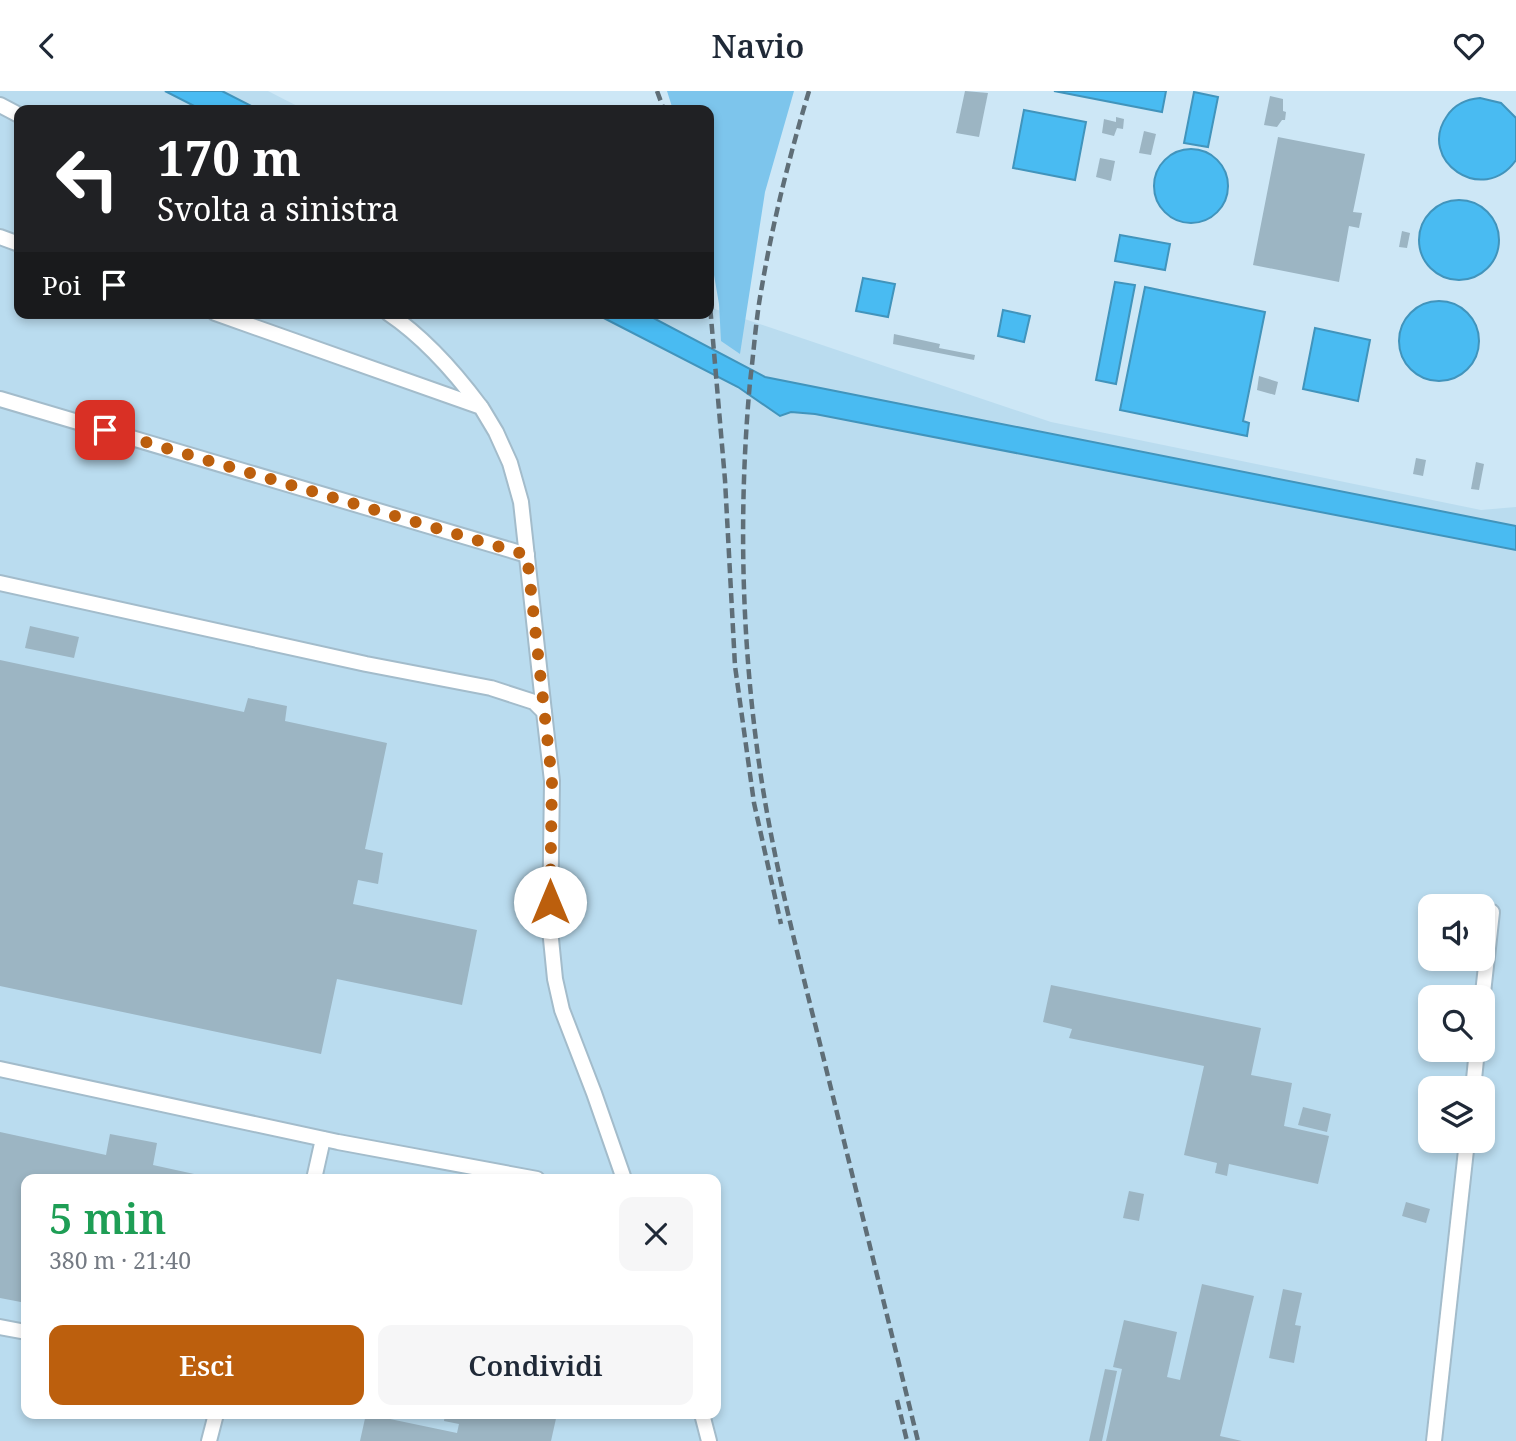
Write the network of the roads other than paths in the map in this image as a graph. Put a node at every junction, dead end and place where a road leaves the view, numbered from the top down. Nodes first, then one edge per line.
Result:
1 (232, 319) edge
2 (396, 319) edge
3 (0, 399) edge
4 (481, 407) junction
5 (527, 555) junction
6 (0, 583) edge
7 (544, 712) junction
8 (0, 1069) edge
9 (323, 1139) junction
10 (1466, 1153) edge
11 (315, 1174) edge
12 (510, 1174) edge
13 (622, 1174) edge
14 (0, 1327) edge
15 (21, 1331) edge
16 (215, 1419) edge
17 (703, 1419) edge
18 (209, 1441) edge
19 (709, 1441) edge
20 (1434, 1441) edge

1 - 4 street
2 - 4 street
3 - 5 street
4 - 5 street
5 - 7 street
6 - 7 street
7 - 13 street
8 - 9 street
9 - 11 street
9 - 12 street
10 - 20 street
14 - 15 street
16 - 18 street
17 - 19 street

